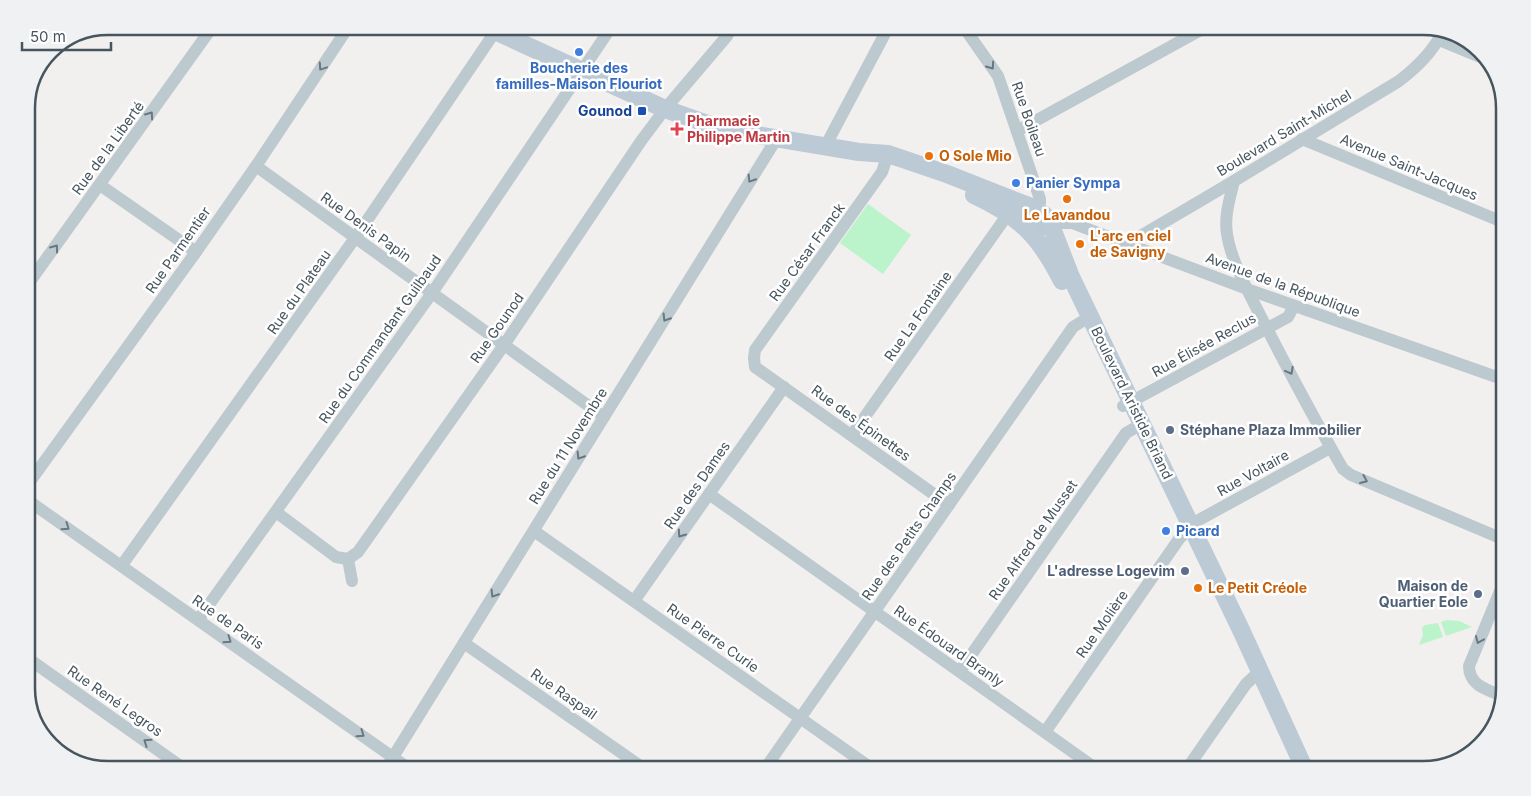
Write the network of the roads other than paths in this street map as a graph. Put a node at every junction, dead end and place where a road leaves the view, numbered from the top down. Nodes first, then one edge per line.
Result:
1 (207, 35) edge
2 (343, 35) edge
3 (488, 35) edge
4 (507, 35) edge
5 (606, 35) edge
6 (728, 35) edge
7 (884, 35) edge
8 (969, 35) edge
9 (1192, 35) edge
10 (1440, 37) edge
11 (1451, 40) edge
12 (1465, 48) edge
13 (582, 72) junction
14 (665, 109) junction
15 (1017, 131) junction
16 (777, 138) junction
17 (1302, 139) junction
18 (826, 145) junction
19 (887, 159) junction
20 (256, 166) junction
21 (1234, 181) junction
22 (100, 185) junction
23 (1037, 210) junction
24 (1008, 214) junction
25 (1496, 219) edge
26 (1050, 222) junction
27 (1029, 229) junction
28 (355, 238) junction
29 (1127, 244) junction
30 (196, 252) junction
31 (35, 275) edge
32 (1247, 289) junction
33 (432, 292) junction
34 (1294, 306) junction
35 (1081, 322) junction
36 (1267, 328) junction
37 (504, 345) junction
38 (1114, 366) junction
39 (755, 367) joint
40 (1496, 377) edge
41 (784, 386) junction
42 (1127, 404) junction
43 (604, 417) junction
44 (1133, 429) junction
45 (852, 435) junction
46 (1330, 448) junction
47 (35, 475) edge
48 (709, 494) junction
49 (35, 505) edge
50 (949, 505) junction
51 (276, 512) junction
52 (534, 530) junction
53 (1188, 530) junction
54 (1496, 536) edge
55 (348, 559) junction
56 (122, 565) junction
57 (352, 581) dead end
58 (1496, 600) edge
59 (634, 601) junction
60 (875, 612) junction
61 (198, 620) junction
62 (464, 643) junction
63 (35, 663) edge
64 (960, 671) junction
65 (1256, 674) junction
66 (1496, 693) edge
67 (800, 718) junction
68 (1045, 732) junction
69 (394, 758) junction
70 (173, 761) edge
71 (392, 761) edge
72 (398, 761) edge
73 (633, 761) edge
74 (770, 761) edge
75 (861, 761) edge
76 (1085, 761) edge
77 (1193, 761) edge
78 (1290, 761) edge
79 (1300, 761) edge

22 -> 1 street, Rue de la Liberté
2 -> 20 street, Rue Parmentier
3 - 28 street, Rue du Plateau
4 - 13 main road, Boulevard Aristide Briand
5 - 13 street, Rue du Commandant Guilbaud
6 - 14 street, Rue Gounod
7 - 18 street
8 -> 15 street, Rue Boileau
9 - 15 street
10 - 17 street, Boulevard Saint-Michel
11 - 12 street
13 - 14 main road, Boulevard Aristide Briand
13 - 33 street, Rue du Commandant Guilbaud
14 - 16 main road, Boulevard Aristide Briand
14 - 37 street, Rue Gounod
15 - 23 street, Rue Boileau
16 - 18 main road, Boulevard Aristide Briand
16 -> 43 street, Rue du 11 Novembre
17 - 21 street, Boulevard Saint-Michel
17 - 25 street, Avenue Saint-Jacques
18 - 19 main road, Boulevard Aristide Briand
19 - 23 main road, Boulevard Aristide Briand
19 - 24 main road, Boulevard Aristide Briand
19 - 39 street, Rue César Franck
20 - 28 street, Rue Denis Papin
20 - 30 street, Rue Parmentier
21 - 29 street, Boulevard Saint-Michel
21 - 32 street
22 - 30 street
31 -> 22 street, Rue de la Liberté
23 - 26 main road, Boulevard Aristide Briand
23 - 27 street, Rue Boileau
24 - 27 main road, Boulevard Aristide Briand
24 - 45 street, Rue La Fontaine
26 - 27 street
26 - 29 street, Avenue de la République
26 - 38 main road, Boulevard Aristide Briand
27 - 35 main road, Boulevard Aristide Briand
28 - 33 street, Rue Denis Papin
28 - 56 street, Rue du Plateau
29 - 32 street, Avenue de la République
30 - 47 street, Rue Parmentier
32 - 34 street, Avenue de la République
32 - 36 street
33 - 37 street, Rue Denis Papin
33 - 51 street, Rue du Commandant Guilbaud
34 - 36 street, Rue Élisée Reclus
34 - 40 street, Avenue de la République
35 - 38 main road
35 - 42 main road, Boulevard Aristide Briand
35 - 50 street, Rue des Petits Champs
36 - 42 street, Rue Élisée Reclus
36 -> 46 street
37 - 43 street, Rue Denis Papin
37 - 55 street, Rue Gounod
38 - 42 main road, Boulevard Aristide Briand
39 - 41 street, Rue des Épinettes
41 - 45 street, Rue des Épinettes
41 - 48 street, Rue des Dames
42 - 44 main road, Boulevard Aristide Briand
42 - 53 main road, Boulevard Aristide Briand
43 -> 52 street, Rue du 11 Novembre
44 - 53 main road, Boulevard Aristide Briand
44 - 64 street, Rue Alfred de Musset
45 - 50 street, Rue des Épinettes
46 - 53 street, Rue Voltaire
46 -> 54 street
48 -> 59 street, Rue des Dames
48 - 60 street, Rue Édouard Branly
49 -> 56 street, Rue de Paris
50 - 60 street, Rue des Petits Champs
51 - 55 street
51 - 61 street, Rue du Commandant Guilbaud
52 - 59 street, Rue Pierre Curie
52 -> 62 street, Rue du 11 Novembre
53 - 65 main road, Boulevard Aristide Briand
53 - 68 street, Rue Molière
55 - 57 street
56 - 61 street, Rue de Paris
58 -> 66 street
59 - 67 street, Rue Pierre Curie
60 - 64 street, Rue Édouard Branly
60 - 67 street, Rue des Petits Champs
61 -> 69 street, Rue de Paris
62 - 69 street, Rue du 11 Novembre
62 - 73 street, Rue Raspail
70 -> 63 street, Rue René Legros
64 - 68 street, Rue Édouard Branly
65 - 77 street
65 - 78 main road, Boulevard Aristide Briand
65 - 79 main road, Boulevard Aristide Briand
67 - 74 street, Rue des Petits Champs
67 - 75 street, Rue Pierre Curie
68 - 76 street, Rue Édouard Branly
69 - 71 street, Rue du 11 Novembre
69 - 72 street, Rue de Paris

